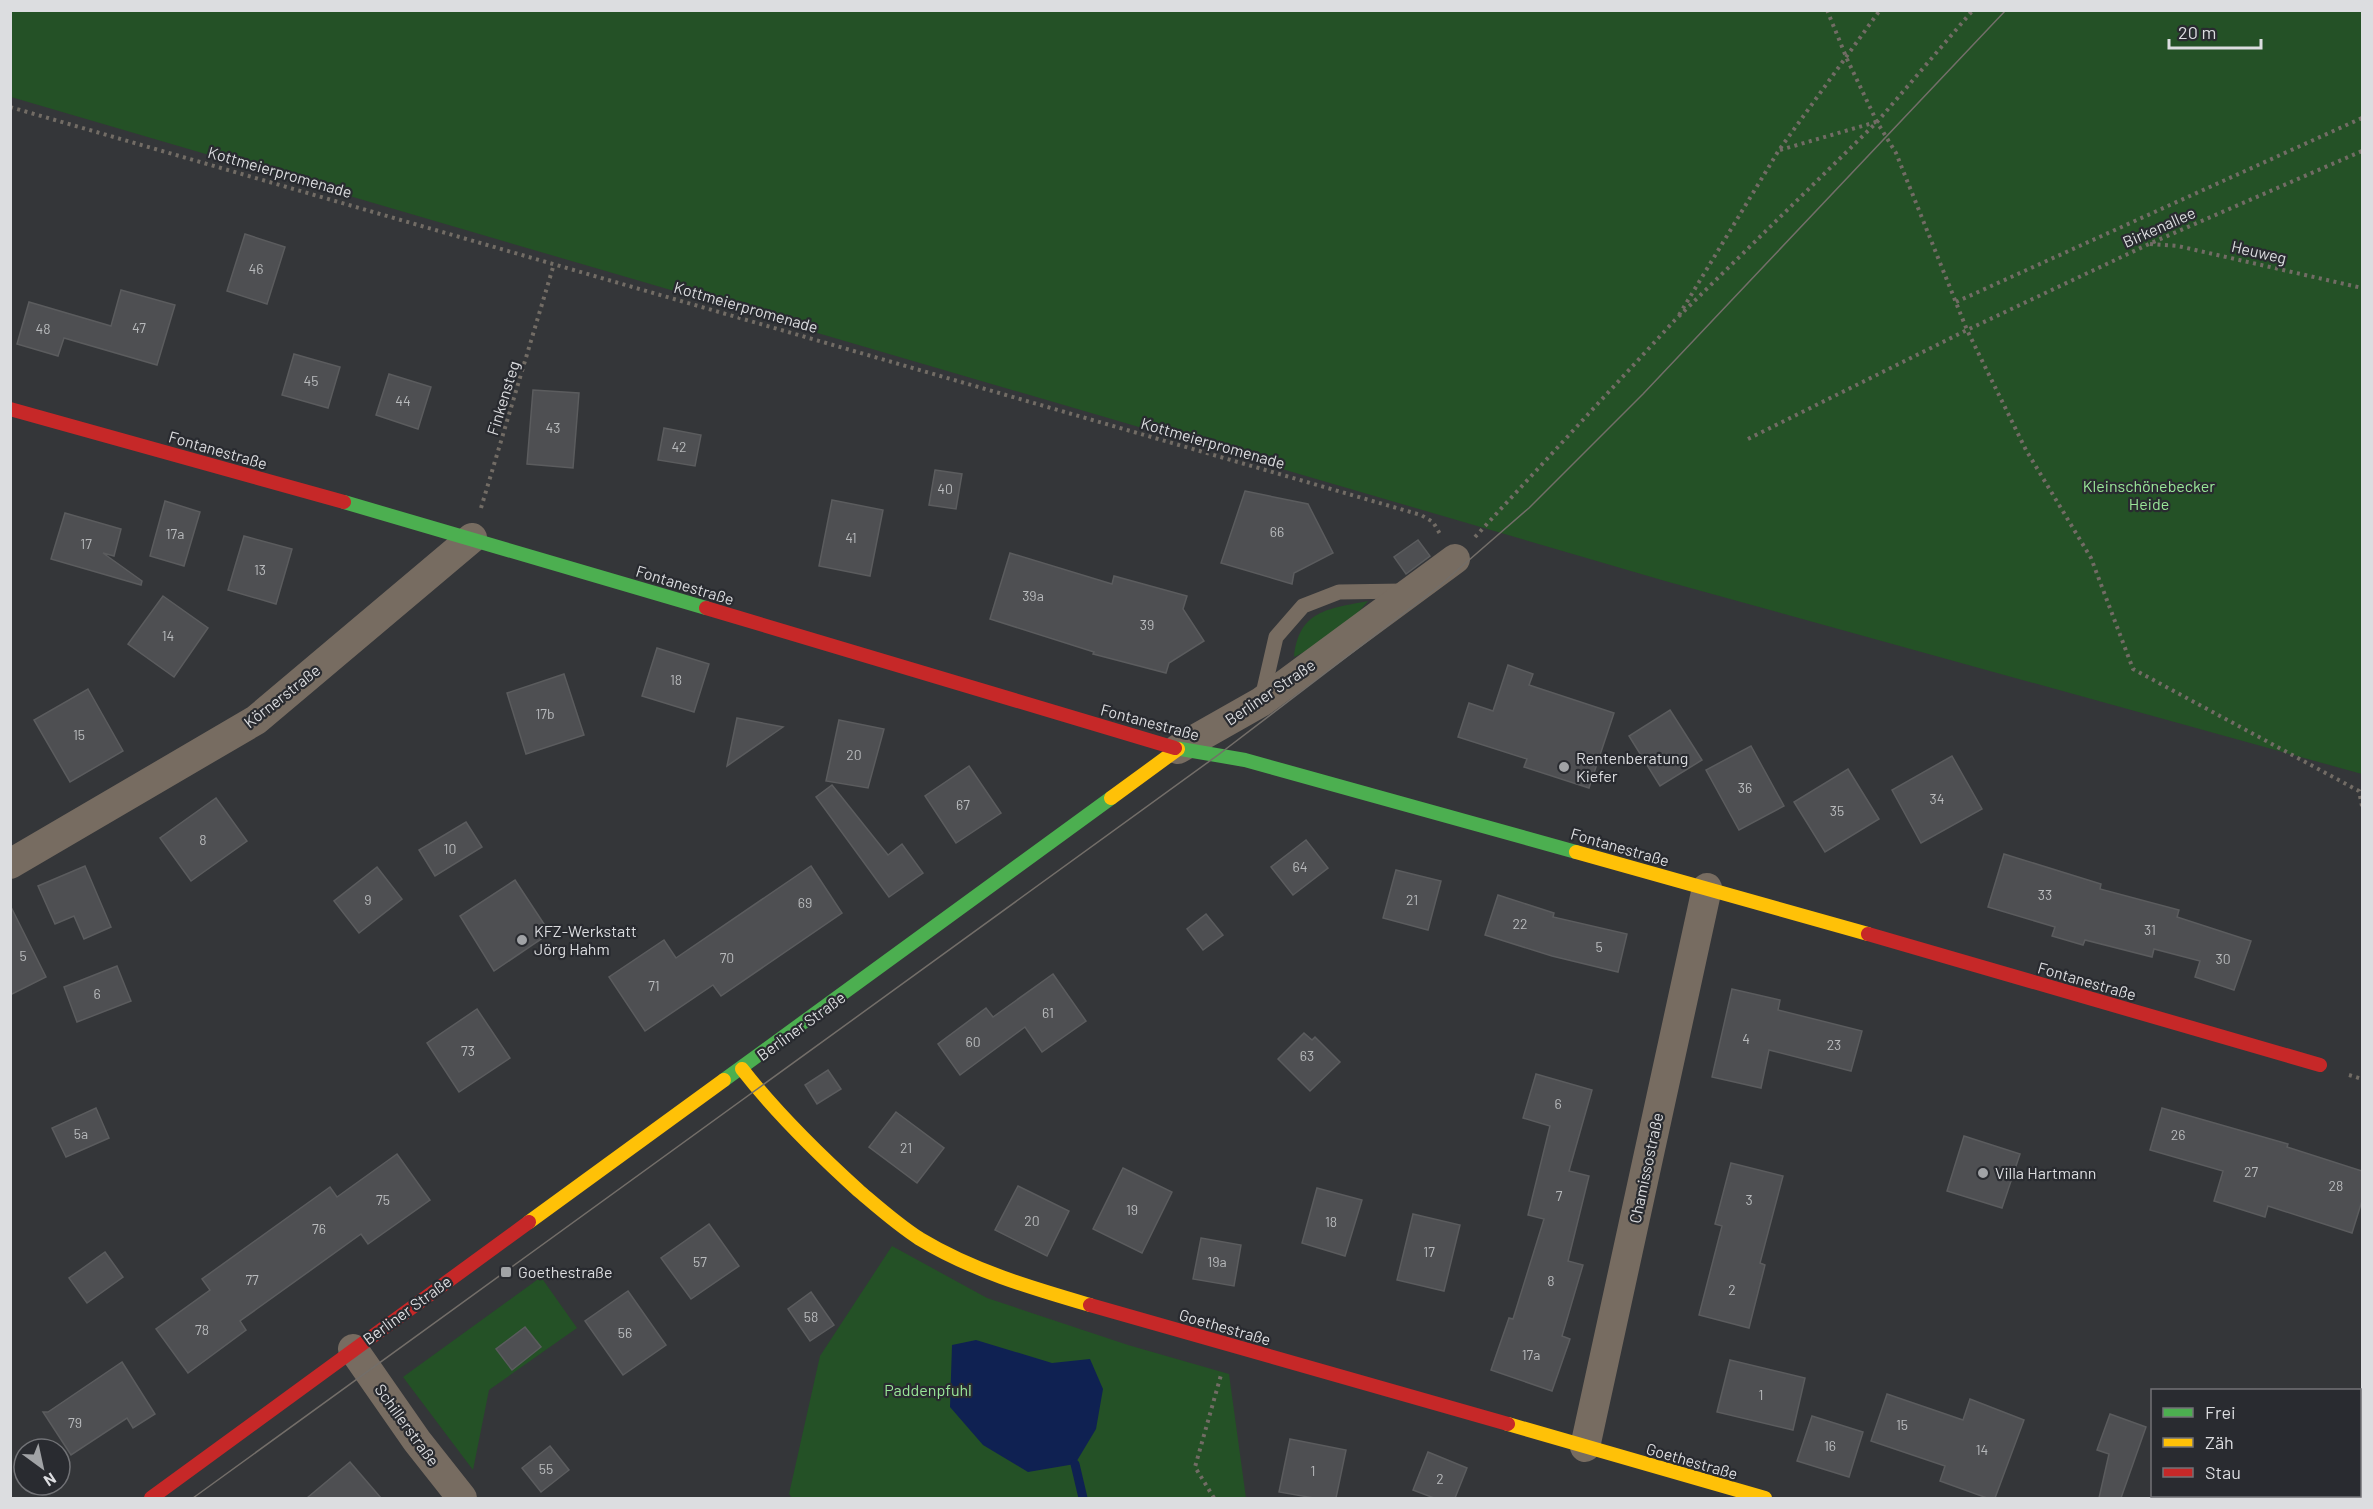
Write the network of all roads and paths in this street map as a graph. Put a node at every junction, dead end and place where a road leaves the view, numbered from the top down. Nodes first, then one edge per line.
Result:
1 (1827, 10) edge
2 (1880, 10) edge
3 (1973, 10) edge
4 (1847, 59) junction
5 (10, 107) edge
6 (2362, 118) edge
7 (1877, 122) junction
8 (1779, 150) junction
9 (2362, 151) edge
10 (2149, 244) junction
11 (554, 264) junction
12 (2362, 288) edge
13 (1956, 302) junction
14 (1675, 320) junction
15 (1966, 330) junction
16 (10, 409) edge
17 (1748, 439) dead end
18 (472, 538) junction
19 (1455, 559) junction
20 (1413, 591) junction
21 (1261, 702) junction
22 (1178, 749) junction
23 (2362, 806) edge
24 (10, 864) edge
25 (1707, 888) junction
26 (2320, 1065) dead end
27 (742, 1069) junction
28 (1230, 1345) junction
29 (353, 1349) junction
30 (1585, 1447) junction
31 (151, 1498) edge
32 (462, 1498) edge
33 (1214, 1498) edge
34 (1765, 1498) edge

1 - 4 path
2 - 4 path
3 - 7 path
4 - 7 path
4 - 8 path
5 - 11 path, Kottmeierpromenade
6 - 13 path
7 - 8 path
7 - 13 path
7 - 14 path
8 - 14 path
9 - 10 path, Birkenallee
10 - 12 path, Heuweg
10 - 15 path, Birkenallee
11 - 18 path, Finkensteg
11 - 19 path, Kottmeierpromenade
13 - 15 path
14 - 19 path
15 - 17 path, Birkenallee
15 - 23 path
16 - 18 street, Fontanestraße
18 - 22 street, Fontanestraße
18 - 24 street, Körnerstraße
19 - 20 street, Berliner Straße
20 - 21 street, Berliner Straße
20 - 21 lane
21 - 22 street, Berliner Straße
22 - 25 street, Fontanestraße
22 - 27 street, Berliner Straße
25 - 26 street, Fontanestraße
25 - 30 street, Chamissostraße
27 - 28 street, Goethestraße
27 - 29 street, Berliner Straße
28 - 30 street, Goethestraße
28 - 33 path
29 - 31 street, Berliner Straße
29 - 32 street, Schillerstraße
30 - 34 street, Goethestraße

